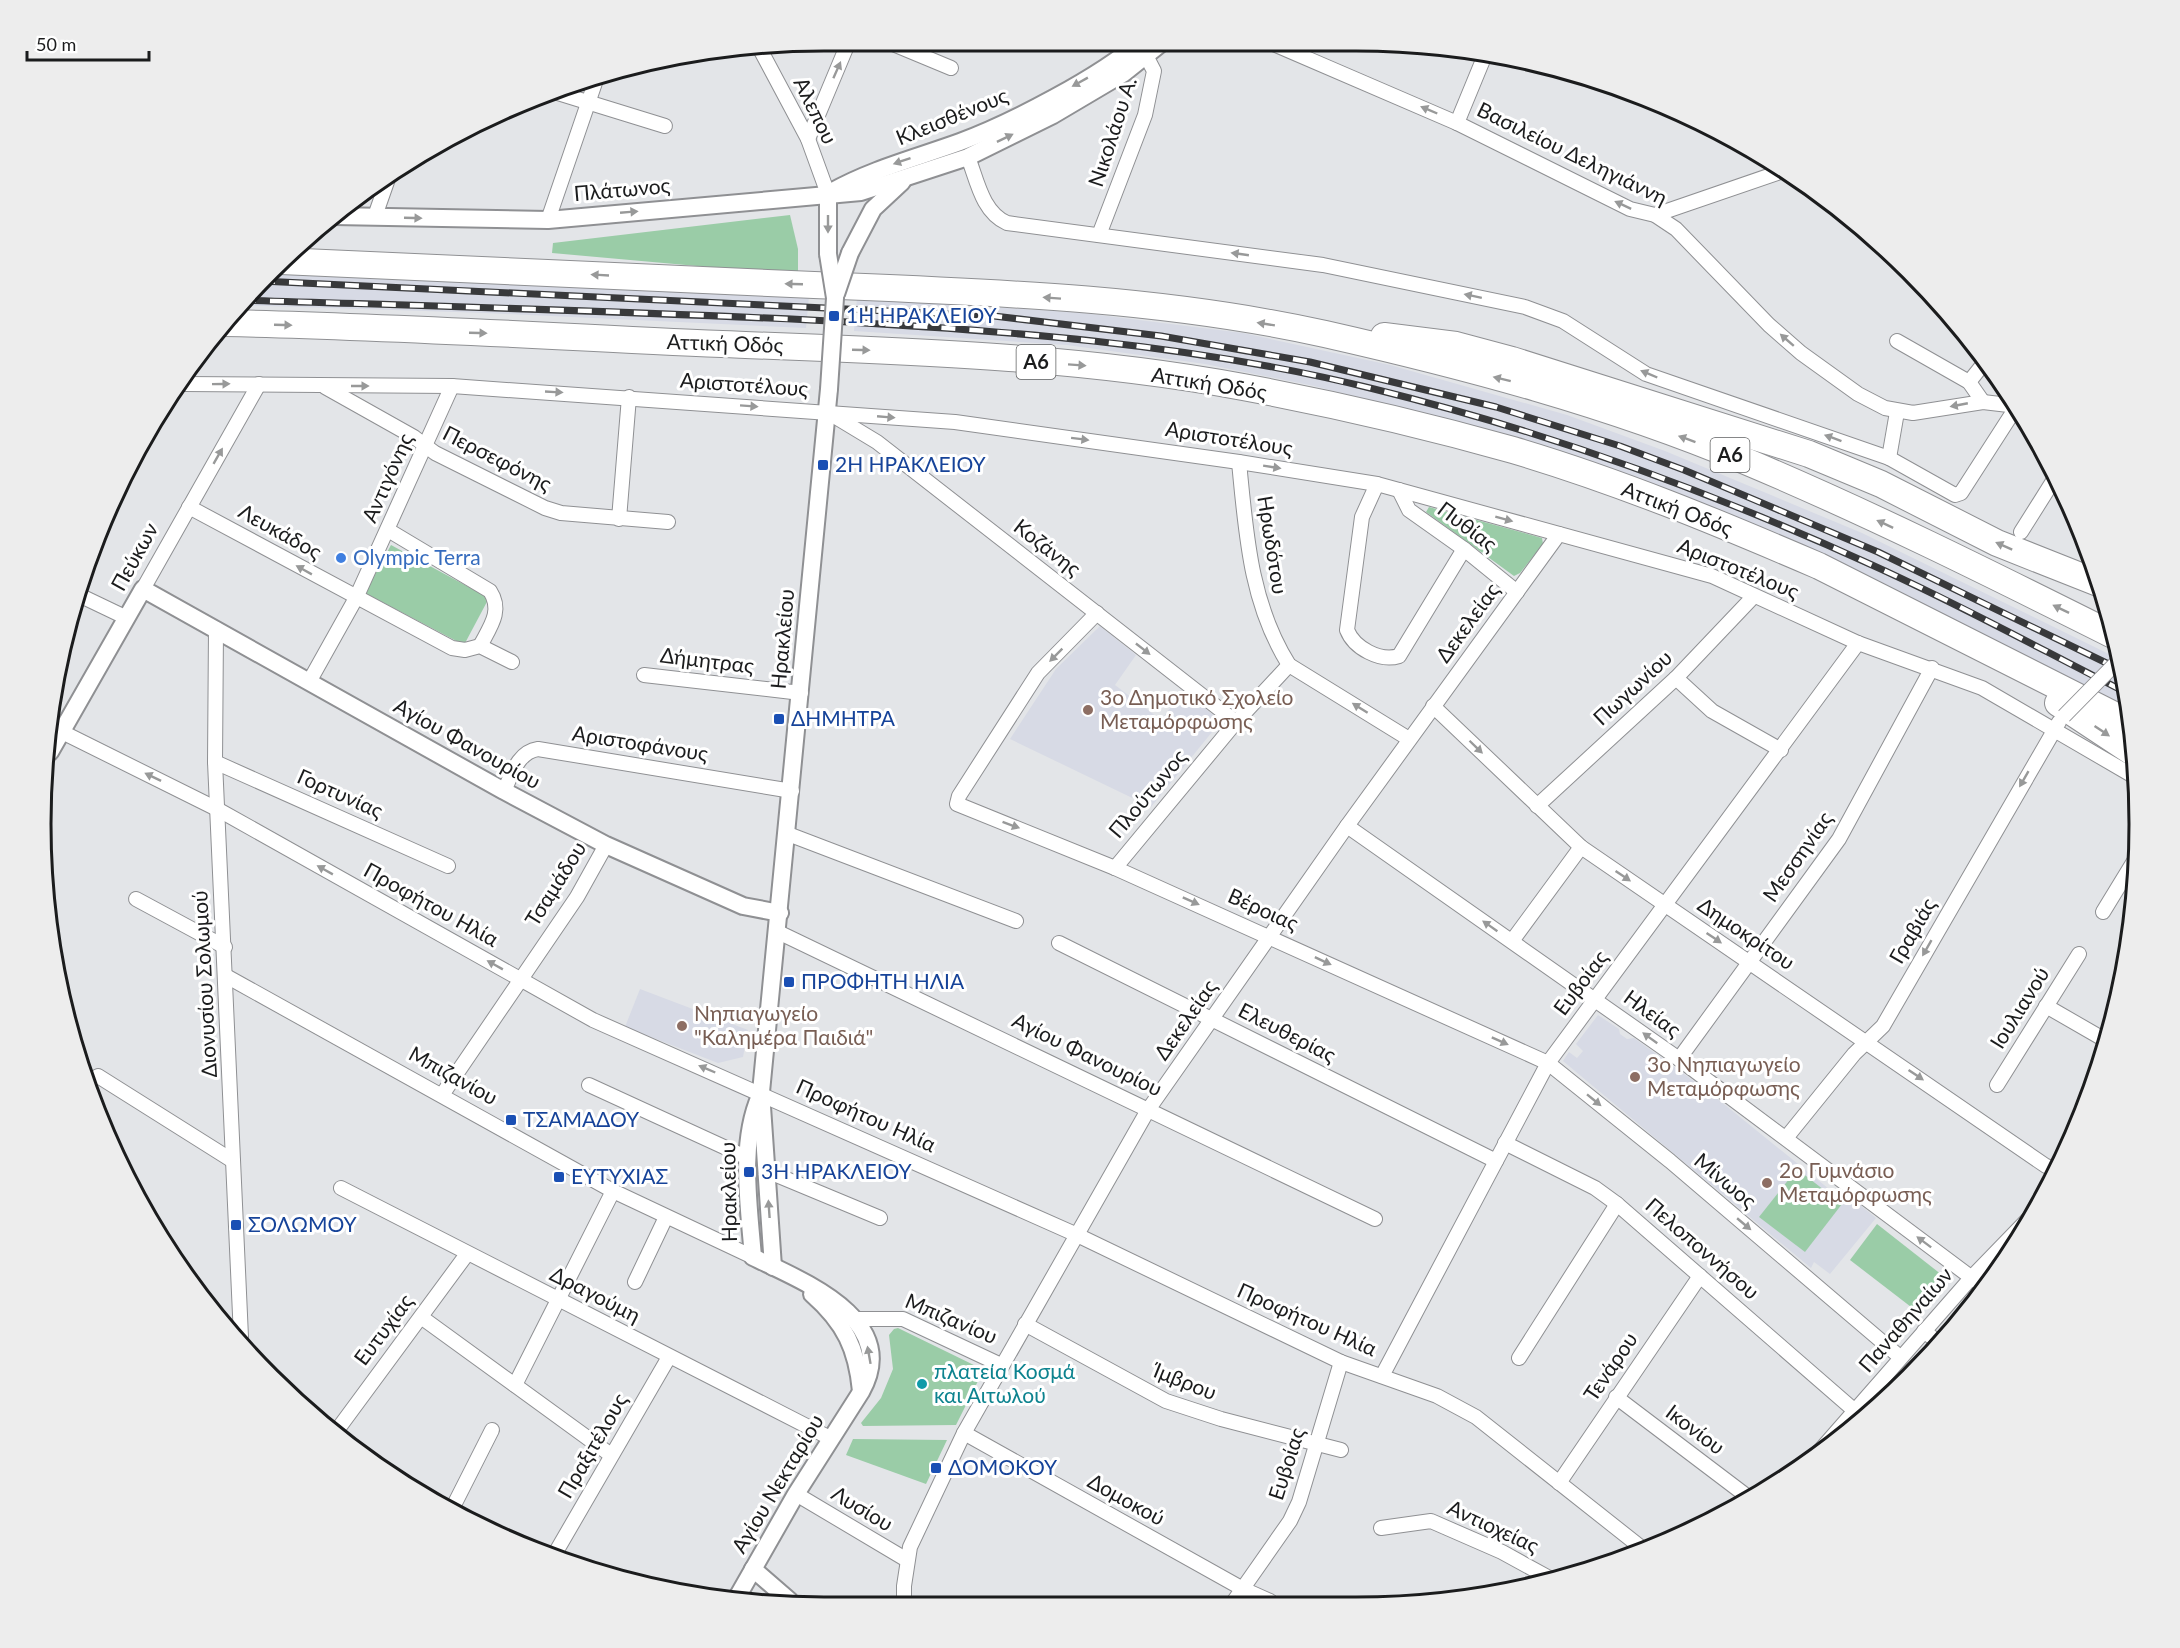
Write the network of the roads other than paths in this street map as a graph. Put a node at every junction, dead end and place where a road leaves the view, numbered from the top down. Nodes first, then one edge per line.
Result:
1 (844, 51) edge
2 (910, 51) edge
3 (1136, 51) edge
4 (1140, 51) edge
5 (1145, 51) edge
6 (1290, 51) edge
7 (763, 54) edge
8 (1482, 62) edge
9 (951, 68) dead end
10 (594, 86) edge
11 (566, 96) edge
12 (589, 103) junction
13 (1457, 123) junction
14 (665, 126) dead end
15 (808, 139) junction
16 (968, 157) junction
17 (1774, 174) edge
18 (912, 175) junction
19 (385, 188) edge
20 (828, 194) junction
21 (1655, 215) junction
22 (347, 216) edge
23 (375, 216) junction
24 (548, 220) junction
25 (1099, 235) junction
26 (294, 262) edge
27 (835, 298) junction
28 (235, 323) edge
29 (1324, 334) junction
30 (1897, 342) dead end
31 (1980, 368) edge
32 (1969, 382) junction
33 (189, 384) edge
34 (259, 384) junction
35 (323, 386) junction
36 (452, 386) junction
37 (628, 397) junction
38 (1983, 402) junction
39 (2005, 405) edge
40 (828, 412) junction
41 (1897, 412) junction
42 (2011, 415) edge
43 (425, 447) junction
44 (1889, 458) junction
45 (1239, 462) junction
46 (1377, 484) junction
47 (2050, 485) edge
48 (1399, 490) junction
49 (189, 507) junction
50 (619, 519) junction
51 (668, 522) dead end
52 (388, 530) junction
53 (2021, 532) dead end
54 (1558, 534) junction
55 (1464, 549) junction
56 (1819, 566) junction
57 (2089, 579) edge
58 (144, 589) junction
59 (1517, 592) junction
60 (1754, 596) junction
61 (85, 598) edge
62 (356, 598) junction
63 (1097, 614) junction
64 (127, 618) junction
65 (216, 629) junction
66 (2104, 630) edge
67 (1858, 643) junction
68 (480, 645) junction
69 (512, 663) dead end
70 (1289, 665) junction
71 (2113, 667) edge
72 (1932, 668) junction
73 (644, 675) dead end
74 (1676, 678) junction
75 (309, 682) junction
76 (801, 693) junction
77 (1433, 706) junction
78 (2121, 719) edge
79 (1236, 722) junction
80 (2053, 728) junction
81 (57, 729) edge
82 (1409, 739) junction
83 (2124, 747) edge
84 (1781, 750) junction
85 (215, 762) junction
86 (2127, 772) edge
87 (504, 791) junction
88 (792, 791) junction
89 (1537, 806) junction
90 (217, 809) junction
91 (1347, 826) junction
92 (788, 834) junction
93 (606, 845) junction
94 (1581, 847) junction
95 (448, 866) dead end
96 (1115, 868) junction
97 (2127, 873) edge
98 (136, 899) dead end
99 (1665, 905) junction
100 (2103, 912) dead end
101 (780, 913) junction
102 (1016, 921) dead end
103 (778, 932) junction
104 (1270, 936) junction
105 (1512, 941) junction
106 (1059, 943) dead end
107 (225, 947) junction
108 (2079, 954) dead end
109 (1749, 961) junction
110 (226, 976) junction
111 (519, 979) junction
112 (1595, 999) junction
113 (2046, 1006) junction
114 (1212, 1019) junction
115 (2099, 1037) edge
116 (1868, 1041) junction
117 (1679, 1059) junction
118 (1548, 1063) junction
119 (98, 1076) dead end
120 (589, 1085) dead end
121 (1997, 1085) dead end
122 (761, 1092) junction
123 (442, 1095) junction
124 (1148, 1110) junction
125 (1786, 1138) junction
126 (1505, 1143) junction
127 (748, 1158) junction
128 (233, 1161) junction
129 (1496, 1161) junction
130 (2049, 1167) edge
131 (767, 1171) junction
132 (341, 1188) dead end
133 (613, 1191) junction
134 (1617, 1204) junction
135 (666, 1217) junction
136 (880, 1218) dead end
137 (1375, 1219) dead end
138 (1075, 1234) junction
139 (2005, 1243) edge
140 (467, 1254) junction
141 (753, 1257) junction
142 (773, 1267) junction
143 (1700, 1276) junction
144 (1971, 1278) junction
145 (635, 1282) dead end
146 (1978, 1283) edge
147 (559, 1301) junction
148 (421, 1317) junction
149 (847, 1322) junction
150 (1025, 1324) junction
151 (237, 1327) edge
152 (1924, 1331) junction
153 (1933, 1338) edge
154 (669, 1356) junction
155 (1900, 1357) junction
156 (1519, 1358) dead end
157 (1341, 1362) junction
158 (1001, 1365) junction
159 (1383, 1376) junction
160 (515, 1384) junction
161 (1616, 1397) junction
162 (1855, 1411) junction
163 (1845, 1422) edge
164 (340, 1426) edge
165 (492, 1430) dead end
166 (964, 1433) junction
167 (830, 1438) junction
168 (1317, 1443) junction
169 (1341, 1450) dead end
170 (611, 1455) junction
171 (1559, 1484) junction
172 (1742, 1493) edge
173 (796, 1494) junction
174 (455, 1503) edge
175 (1381, 1528) dead end
176 (1636, 1544) edge
177 (558, 1549) edge
178 (907, 1560) junction
179 (753, 1569) junction
180 (1542, 1574) edge
181 (740, 1592) edge
182 (784, 1595) edge
183 (1239, 1595) edge
184 (904, 1597) edge

15 -> 1 street
2 - 9 street
3 -> 20 street, Κλεισθένους
16 -> 4 street, Κλεισθένους
5 - 25 street, Νικολάου Α.
13 -> 6 street, Βασιλείου Δεληγιάννη
7 - 15 street, Αλεπου
8 - 13 street
10 - 12 street
11 - 12 street
12 - 14 street
12 - 24 street
21 -> 13 street, Βασιλείου Δεληγιάννη
15 - 20 street, Αλεπου
16 - 18 street, Κλεισθένους
16 - 25 street
17 - 21 street
18 - 20 street, Πλάτωνος
18 - 27 street, Ηρακλείου, bridge
19 - 23 street
24 -> 20 street, Πλάτωνος
20 -> 27 street, Ηρακλείου, bridge
41 -> 21 street, Βασιλείου Δεληγιάννη
22 - 23 street, Πλάτωνος
23 -> 24 street, Πλάτωνος
44 -> 25 street
29 -> 26 highway, Α6
27 - 40 street, Ηρακλείου, bridge
28 -> 56 highway, Αττική Οδός / Α6
57 -> 29 highway
66 -> 29 highway, Α6
30 - 32 street
31 - 32 street
32 - 38 street
33 -> 34 street, Αριστοτέλους
34 - 35 street, Αριστοτέλους
49 -> 34 street, Πεύκων
35 -> 36 street, Αριστοτέλους
35 - 43 street, Περσεφόνης
36 -> 37 street, Αριστοτέλους
36 - 43 street, Αντιγόνης
37 -> 40 street, Αριστοτέλους
37 - 50 street
38 - 39 street, Βασιλείου Δεληγιάννη
38 -> 41 street, Βασιλείου Δεληγιάννη
40 -> 45 street, Αριστοτέλους
40 - 63 street, Κοζάνης
40 - 76 street, Ηρακλείου
41 - 44 street
42 - 44 street
43 - 50 street, Περσεφόνης
43 - 52 street, Αντιγόνης
45 -> 46 street, Αριστοτέλους
45 - 70 street, Ηρωδότου
46 - 48 street, Αριστοτέλους
46 - 55 street
47 - 53 street
48 -> 54 street, Αριστοτέλους
48 - 55 street, Πυθίας
49 - 58 street, Πεύκων
62 -> 49 street, Λευκάδος
50 - 51 street, Περσεφόνης
52 - 62 street, Αντιγόνης
52 - 68 street
54 - 59 street, Δεκελείας
54 - 60 street, Αριστοτέλους
55 - 59 street, Πυθίας
56 - 78 highway, Αττική Οδός / Α6
56 -> 83 highway
58 - 64 street, Πεύκων
58 - 65 street, Αγίου Φανουρίου
59 - 77 street, Δεκελείας
60 - 67 street, Αριστοτέλους
60 - 74 street, Πωγωνίου
61 - 64 street
62 - 68 street, Λευκάδος
62 - 75 street, Αντιγόνης
63 -> 79 street, Κοζάνης
63 -> 96 street, Βέροιας
64 - 81 street, Πεύκων
65 - 75 street, Αγίου Φανουρίου
65 - 85 street, Διονυσίου Σολωμού
67 - 72 street, Αριστοτέλους
67 - 84 street, Ευβοίας
68 - 69 street
70 - 79 street, Πλούτωνος
82 -> 70 street
71 - 80 street, Γραβιάς, bridge
72 - 80 street, Αριστοτέλους
72 - 109 street, Μεσσηνίας
73 - 76 street, Δήμητρας
74 - 84 street
74 - 89 street, Πωγωνίου
75 - 87 street, Αγίου Φανουρίου
76 - 88 street, Ηρακλείου
77 - 82 street, Δεκελείας
77 -> 89 street, Δημοκρίτου
79 - 96 street, Πλούτωνος
80 - 86 street, Αριστοτέλους
80 -> 116 street, Γραβιάς
90 -> 81 street, Προφήτου Ηλία
82 - 91 street, Δεκελείας
84 - 99 street, Ευβοίας
85 - 90 street, Διονυσίου Σολωμού
85 - 95 street, Γορτυνίας
87 - 88 street, Αριστοφάνους
87 - 93 street, Αγίου Φανουρίου
88 - 92 street, Ηρακλείου
89 - 94 street, Δημοκρίτου
90 - 107 street, Διονυσίου Σολωμού
111 -> 90 street, Προφήτου Ηλία
91 - 104 street, Δεκελείας
105 -> 91 street, Ηλείας
92 - 101 street, Ηρακλείου
92 - 102 street
93 - 101 street, Αγίου Φανουρίου
93 - 111 street, Τσαμάδου
94 -> 99 street, Δημοκρίτου
94 - 105 street
96 -> 104 street, Βέροιας
97 - 100 street
98 - 107 street
99 -> 109 street, Δημοκρίτου
99 - 112 street, Ευβοίας
101 - 103 street, Ηρακλείου
103 - 122 street, Ηρακλείου
103 - 124 street, Αγίου Φανουρίου
104 - 114 street, Δεκελείας
104 -> 118 street, Βέροιας
105 - 112 street, Ηλείας
106 - 114 street, Ελευθερίας
107 - 110 street, Διονυσίου Σολωμού
108 - 113 street, Ιουλιανού
109 - 116 street, Δημοκρίτου
109 - 117 street, Μεσσηνίας
110 - 123 street, Μπιζανίου
110 - 128 street, Διονυσίου Σολωμού
122 -> 111 street, Προφήτου Ηλία
111 - 123 street, Τσαμάδου
117 -> 112 street, Ηλείας
112 - 118 street, Ευβοίας
113 - 115 street
113 - 121 street, Ιουλιανού
114 - 124 street, Δεκελείας
114 - 129 street, Ελευθερίας
116 - 125 street, Γραβιάς
116 -> 130 street, Δημοκρίτου
117 - 125 street, Ηλείας
118 - 126 street, Ευβοίας
118 -> 155 street, Μίνωος
119 - 128 street
120 - 127 street
122 - 127 street, Ηρακλείου
122 - 131 street, Ηρακλείου
122 - 138 street, Προφήτου Ηλία
123 - 133 street, Μπιζανίου
124 - 137 street, Αγίου Φανουρίου
124 - 138 street, Δεκελείας
144 -> 125 street, Ηλείας
126 - 129 street, Ευβοίας
126 - 134 street, Πελοποννήσου
127 - 141 street, Ηρακλείου
128 - 151 street, Διονυσίου Σολωμού
129 - 159 street, Ευβοίας
131 - 136 street
142 -> 131 street, Ηρακλείου
132 - 140 street, Δραγούμη
133 - 135 street, Μπιζανίου
133 - 147 street
134 - 143 street, Πελοποννήσου
134 - 156 street
135 - 141 street, Μπιζανίου
135 - 145 street
138 - 150 street, Δεκελείας
138 - 157 street, Προφήτου Ηλία
139 - 144 street, Παναθηναίων
140 - 147 street, Δραγούμη
140 - 148 street, Ευτυχίας
141 - 142 street, Μπιζανίου
142 - 149 street, Μπιζανίου
143 - 161 street, Τενάρου
143 - 162 street, Πελοποννήσου
144 - 146 street, Ηλείας
144 - 152 street, Παναθηναίων
147 - 154 street, Δραγούμη
147 - 160 street
148 - 160 street
148 - 164 street, Ευτυχίας
149 - 158 street, Μπιζανίου
149 - 167 street, Αγίου Νεκταρίου
150 - 158 street, Δεκελείας
150 - 168 street, Ίμβρου
152 - 153 street
152 - 155 street, Παναθηναίων
154 - 167 street, Δραγούμη
154 - 170 street, Πραξιτέλους
155 - 162 street, Παναθηναίων
157 - 159 street, Προφήτου Ηλία
157 - 168 street, Ευβοίας
158 - 166 street, Δεκελείας
159 - 171 street, Προφήτου Ηλία
160 - 170 street
161 - 171 street, Τενάρου
161 - 172 street, Ικονίου
162 - 163 street, Παναθηναίων
165 - 174 street
166 - 178 street, Δεκελείας
166 - 183 street, Δομοκού
167 - 173 street, Αγίου Νεκταρίου
168 - 169 street, Ίμβρου
168 - 183 street, Ευβοίας
170 - 177 street, Πραξιτέλους
171 - 176 street, Προφήτου Ηλία
173 - 178 street, Λυσίου
173 - 179 street, Αγίου Νεκταρίου
175 - 180 street, Αντιοχείας
178 - 184 street, Δεκελείας
179 - 181 street, Αγίου Νεκταρίου
179 - 182 street

